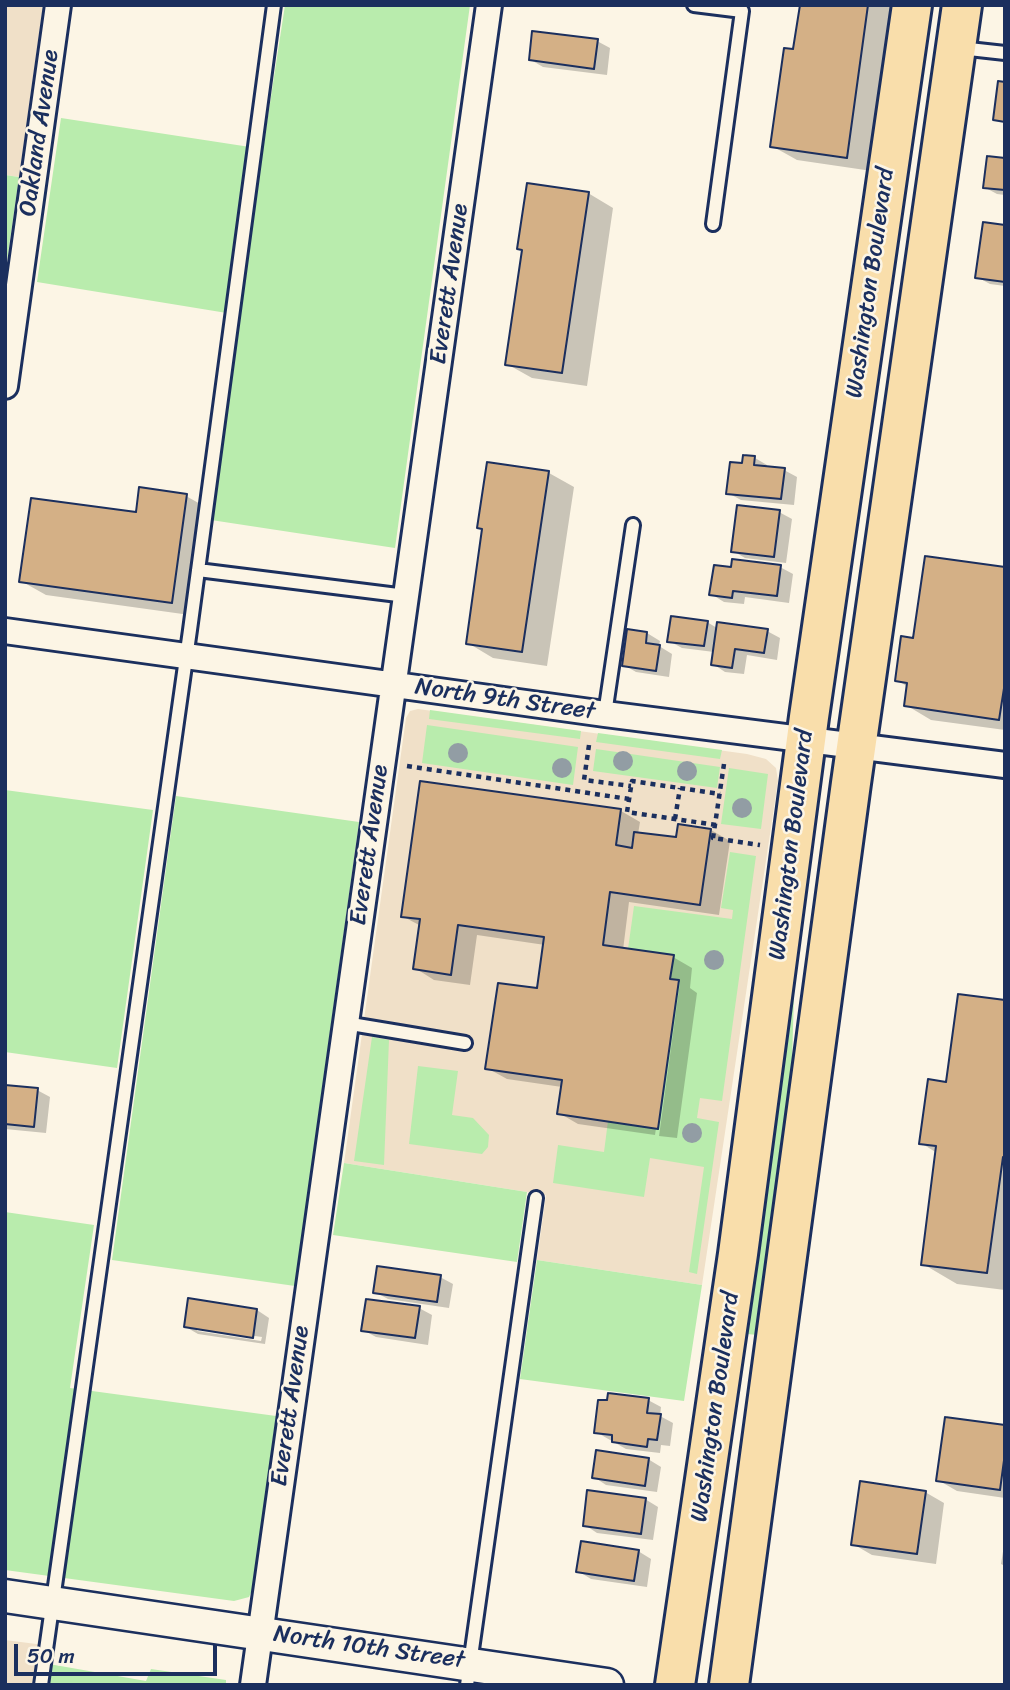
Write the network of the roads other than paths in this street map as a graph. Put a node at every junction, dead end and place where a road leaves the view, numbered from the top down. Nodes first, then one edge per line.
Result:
1 (58, 5) edge
2 (274, 5) edge
3 (489, 5) edge
4 (694, 5) edge
5 (912, 5) edge
6 (962, 5) edge
7 (956, 47) junction
8 (1005, 54) edge
9 (713, 225) dead end
10 (5, 386) edge
11 (633, 525) dead end
12 (198, 570) junction
13 (406, 596) junction
14 (5, 631) edge
15 (187, 655) junction
16 (393, 685) junction
17 (606, 714) junction
18 (806, 740) junction
19 (856, 746) junction
20 (1005, 765) edge
21 (345, 1023) junction
22 (465, 1043) dead end
23 (536, 1198) dead end
24 (5, 1596) edge
25 (53, 1603) junction
26 (260, 1633) junction
27 (469, 1674) edge
28 (41, 1685) edge
29 (253, 1685) edge
30 (607, 1685) edge
31 (676, 1685) edge
32 (729, 1685) edge

1 - 10 street, Oakland Avenue
2 - 12 lane
3 - 13 street, Everett Avenue
4 - 9 lane
5 - 18 main road, Washington Boulevard
6 - 7 main road, Washington Boulevard
7 - 8 lane
7 - 19 main road, Washington Boulevard
11 - 17 lane
12 - 13 lane
12 - 15 lane
13 - 16 street, Everett Avenue
14 - 15 street, North 9th Street
15 - 16 street, North 9th Street
15 - 25 lane
16 - 17 street, North 9th Street
16 - 21 street, Everett Avenue
17 - 18 street, North 9th Street
18 - 19 street, North 9th Street
18 - 31 main road, Washington Boulevard
19 - 20 street, North 9th Street
19 - 32 main road, Washington Boulevard
21 - 22 lane
21 - 26 street, Everett Avenue
23 - 27 lane
24 - 25 street, North 10th Street
25 - 26 street, North 10th Street
25 - 28 lane
26 - 27 street, North 10th Street
26 - 29 street, Everett Avenue
27 - 30 street, North 10th Street

